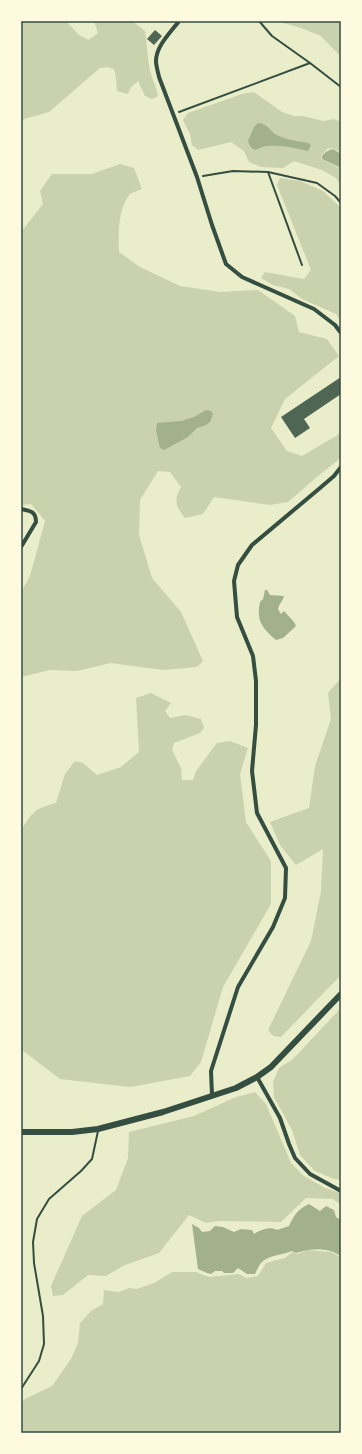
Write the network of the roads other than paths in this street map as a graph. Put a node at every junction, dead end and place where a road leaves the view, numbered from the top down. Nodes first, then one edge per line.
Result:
1 (179, 21) edge
2 (341, 333) edge
3 (341, 467) edge
4 (21, 509) edge
5 (21, 547) edge
6 (341, 994) edge
7 (257, 1077) junction
8 (212, 1095) junction
9 (98, 1129) junction
10 (21, 1132) edge
11 (341, 1191) edge
12 (21, 1389) edge

1 - 2 street
3 - 8 street
4 - 5 street
6 - 7 main road
7 - 8 main road
7 - 11 street
8 - 9 main road
9 - 10 main road
9 - 12 lane

